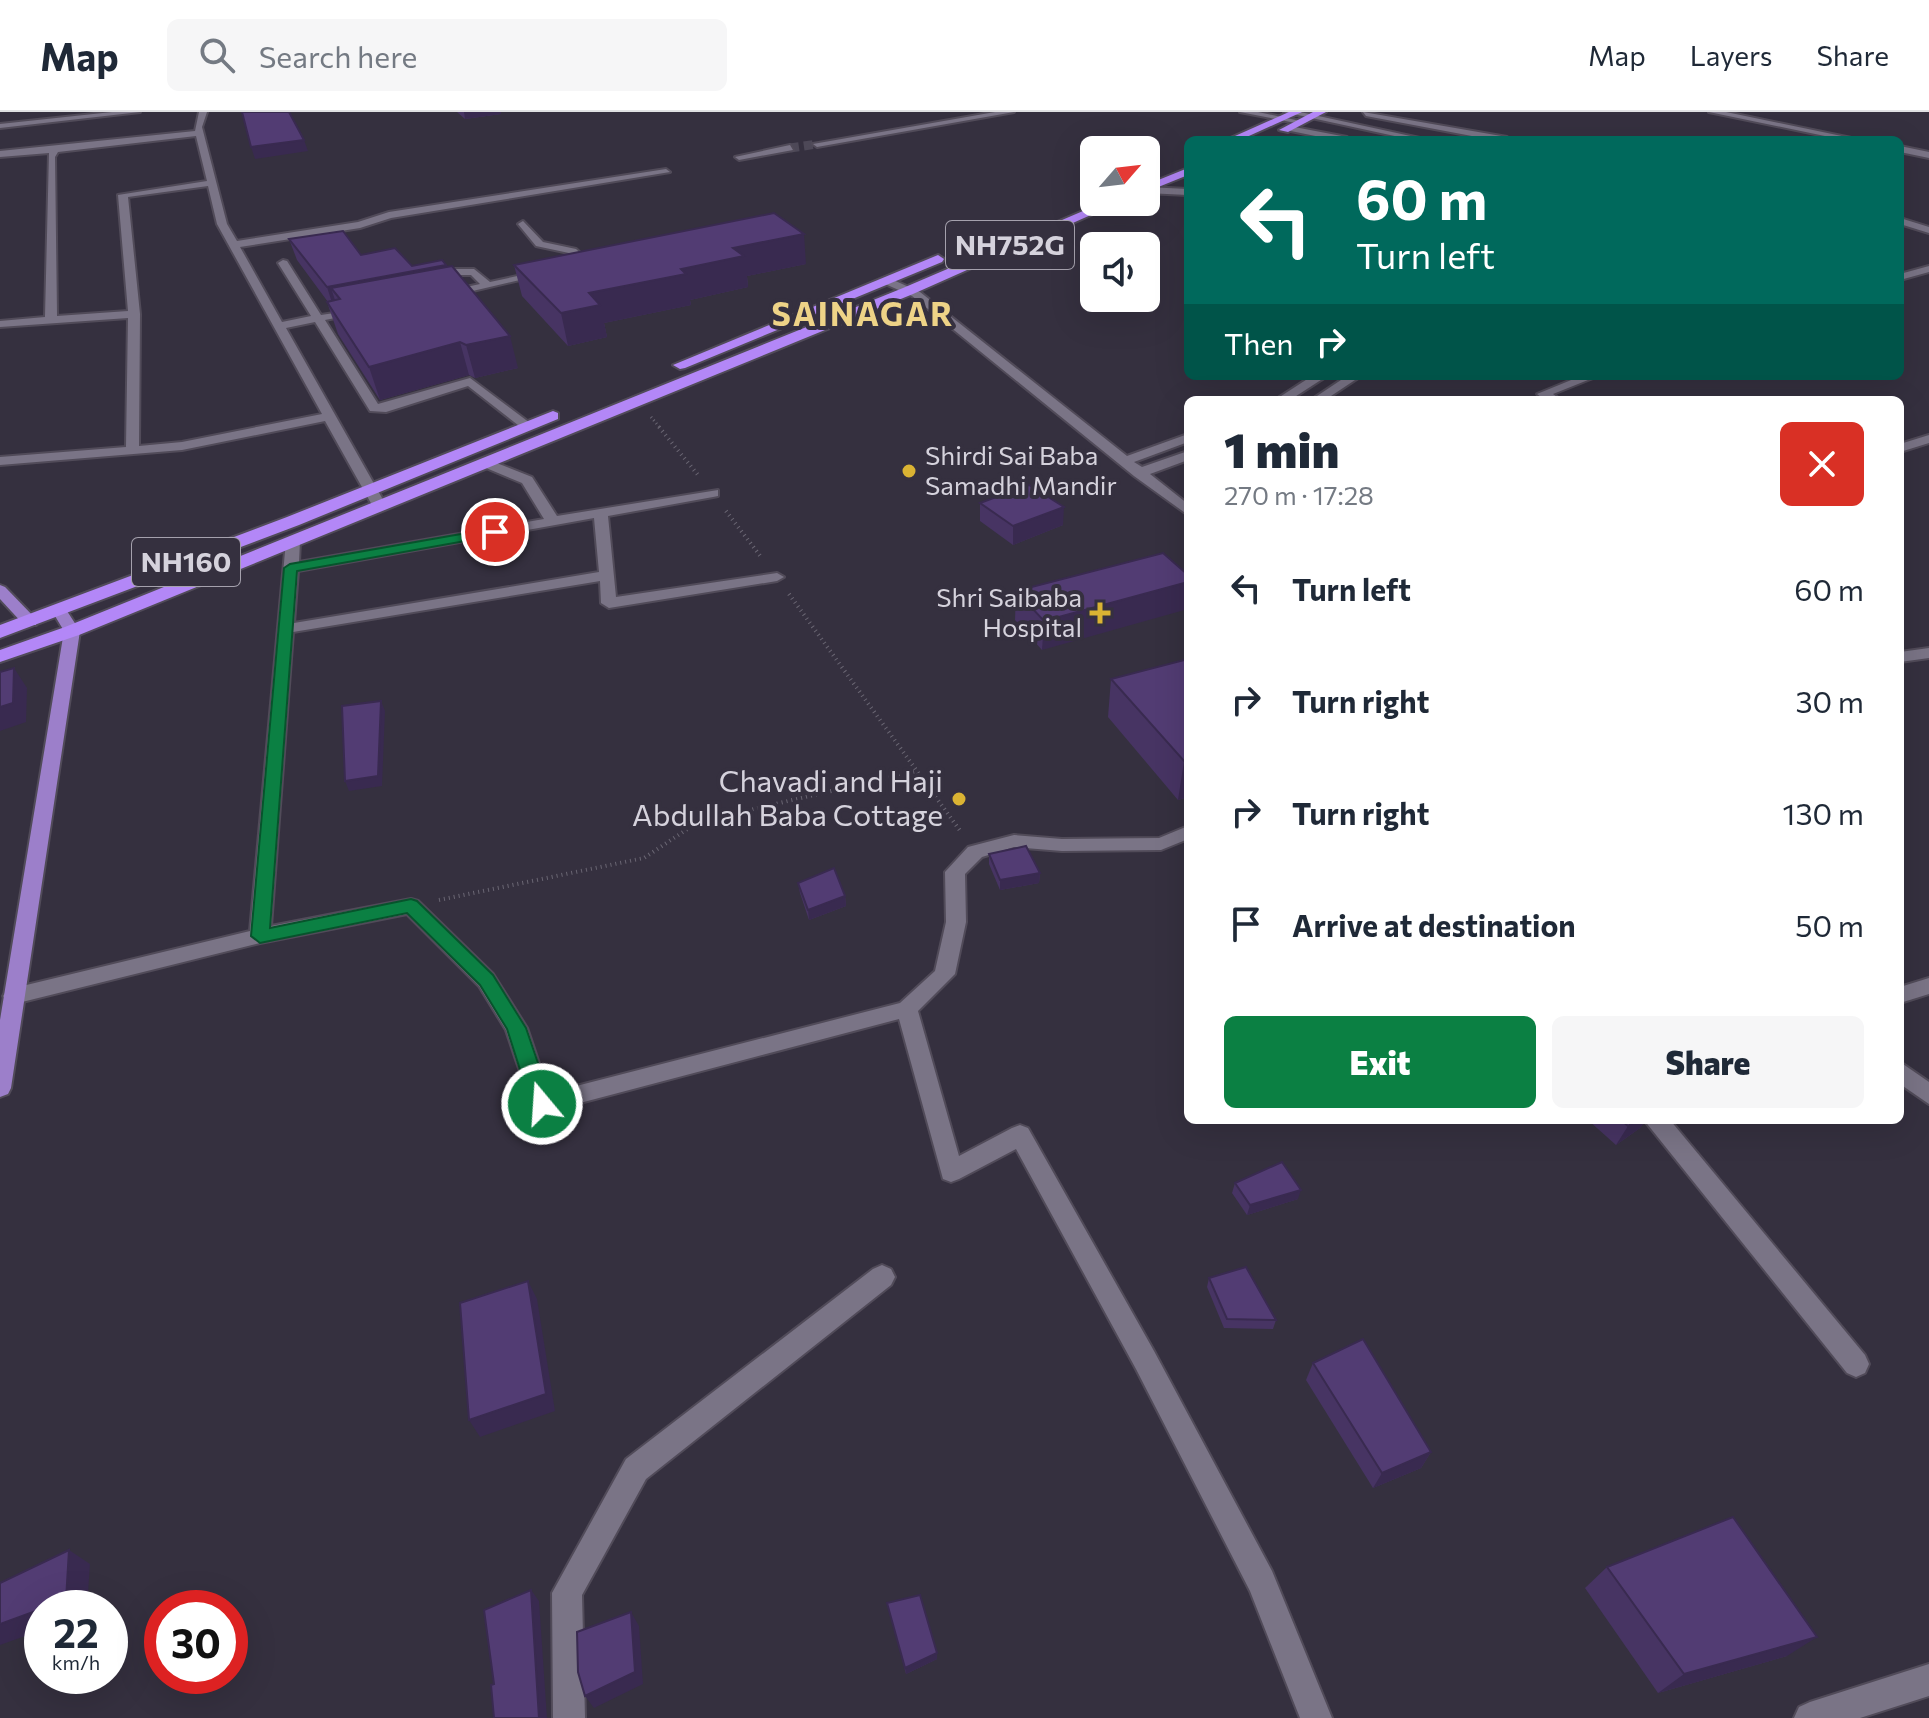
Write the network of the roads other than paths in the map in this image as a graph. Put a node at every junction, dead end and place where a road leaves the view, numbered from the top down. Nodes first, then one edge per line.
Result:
1 (90, 112) edge
2 (136, 112) edge
3 (203, 112) edge
4 (1010, 112) edge
5 (1244, 112) edge
6 (1377, 112) edge
7 (1713, 112) edge
8 (1366, 114) edge
9 (1321, 117) edge
10 (1292, 118) edge
11 (0, 124) edge
12 (1816, 132) junction
13 (199, 133) junction
14 (1276, 134) dead end
15 (1242, 136) edge
16 (1337, 136) edge
17 (1407, 136) edge
18 (1485, 136) edge
19 (1806, 136) edge
20 (1837, 136) edge
21 (817, 144) tunnel mouth
22 (790, 148) tunnel mouth
23 (55, 150) junction
24 (1904, 150) edge
25 (0, 154) edge
26 (1929, 155) edge
27 (739, 157) dead end
28 (666, 172) dead end
29 (1184, 173) edge
30 (211, 183) junction
31 (1160, 183) edge
32 (1160, 190) edge
33 (1184, 192) edge
34 (1904, 215) edge
35 (1082, 216) edge
36 (1904, 222) edge
37 (1929, 223) edge
38 (523, 224) dead end
39 (1929, 230) edge
40 (233, 245) junction
41 (956, 252) dead end
42 (602, 261) edge
43 (283, 263) dead end
44 (1929, 269) edge
45 (552, 271) edge
46 (415, 275) edge
47 (1904, 276) edge
48 (887, 281) junction
49 (489, 286) junction
50 (908, 291) junction
51 (427, 298) edge
52 (365, 309) edge
53 (134, 314) junction
54 (318, 318) junction
55 (51, 320) junction
56 (0, 324) edge
57 (278, 326) junction
58 (668, 370) dead end
59 (1314, 380) edge
60 (1349, 380) edge
61 (1583, 380) edge
62 (1288, 396) edge
63 (1323, 396) edge
64 (1547, 396) edge
65 (569, 410) dead end
66 (329, 416) junction
67 (528, 426) junction
68 (1184, 439) edge
69 (1929, 439) edge
70 (1904, 447) edge
71 (132, 451) junction
72 (1184, 456) edge
73 (0, 461) edge
74 (1124, 461) junction
75 (484, 462) junction
76 (1139, 473) junction
77 (713, 493) road end
78 (374, 497) junction
79 (1184, 508) edge
80 (601, 513) junction
81 (553, 522) junction
82 (293, 541) junction
83 (290, 568) junction
84 (607, 575) junction
85 (777, 577) road end
86 (0, 590) edge
87 (60, 611) junction
88 (30, 622) junction
89 (286, 629) junction
90 (72, 631) junction
91 (0, 632) edge
92 (1929, 653) edge
93 (0, 656) edge
94 (1904, 656) edge
95 (1184, 834) edge
96 (260, 936) junction
97 (1929, 986) edge
98 (1904, 994) edge
99 (14, 996) junction
100 (907, 1009) junction
101 (1904, 1074) edge
102 (0, 1088) edge
103 (1929, 1095) edge
104 (1659, 1124) edge
105 (882, 1277) dead end
106 (1856, 1364) dead end
107 (1929, 1680) edge
108 (569, 1718) edge
109 (1316, 1718) edge
110 (1810, 1718) edge

1 - 11 street
2 - 11 street
3 - 13 street
4 - 21 street
5 - 10 street
6 - 8 street
7 - 12 street
8 - 9 street
8 - 18 street
9 - 10 highway
9 - 17 street
10 - 14 highway
10 - 15 highway
10 - 16 street
12 - 19 street
12 - 20 street
13 - 23 street
13 - 30 street
22 - 27 street
23 - 25 street
23 - 55 street
24 - 26 street
28 - 40 street
29 - 31 highway
30 - 40 street
30 - 53 street
32 - 33 street
34 - 37 street
35 - 50 highway, NH752G
36 - 39 street
38 - 42 street
40 - 57 street
41 - 48 highway
43 - 54 street
44 - 47 street
45 - 49 street
46 - 49 street
48 - 50 street
48 - 58 highway
49 - 51 street
50 - 74 street
50 - 75 highway, NH752G
52 - 54 street
53 - 55 street
53 - 71 street
54 - 57 street
54 - 67 street
55 - 56 street
57 - 66 street
59 - 62 street
60 - 63 street
61 - 64 street
65 - 67 highway, NH160
66 - 71 street
66 - 78 street
67 - 78 highway, NH160
68 - 74 street
69 - 70 street
71 - 73 street
72 - 76 street
74 - 76 street
75 - 78 highway, NH752G
75 - 81 street
76 - 79 street
77 - 80 street
78 - 82 highway, NH752G
78 - 87 highway, NH160
80 - 81 street
80 - 84 street
81 - 83 street
82 - 83 street
82 - 90 highway, NH752G
83 - 89 street
84 - 85 street
84 - 89 street
86 - 88 main road
87 - 88 highway, NH160
87 - 90 main road
88 - 91 highway, NH160
89 - 96 street
90 - 93 highway, NH752G
90 - 99 main road
92 - 94 street
95 - 100 street
96 - 99 street
96 - 100 street
97 - 98 street
99 - 102 main road
100 - 109 street
101 - 103 street
104 - 106 street
105 - 108 street
107 - 110 street

